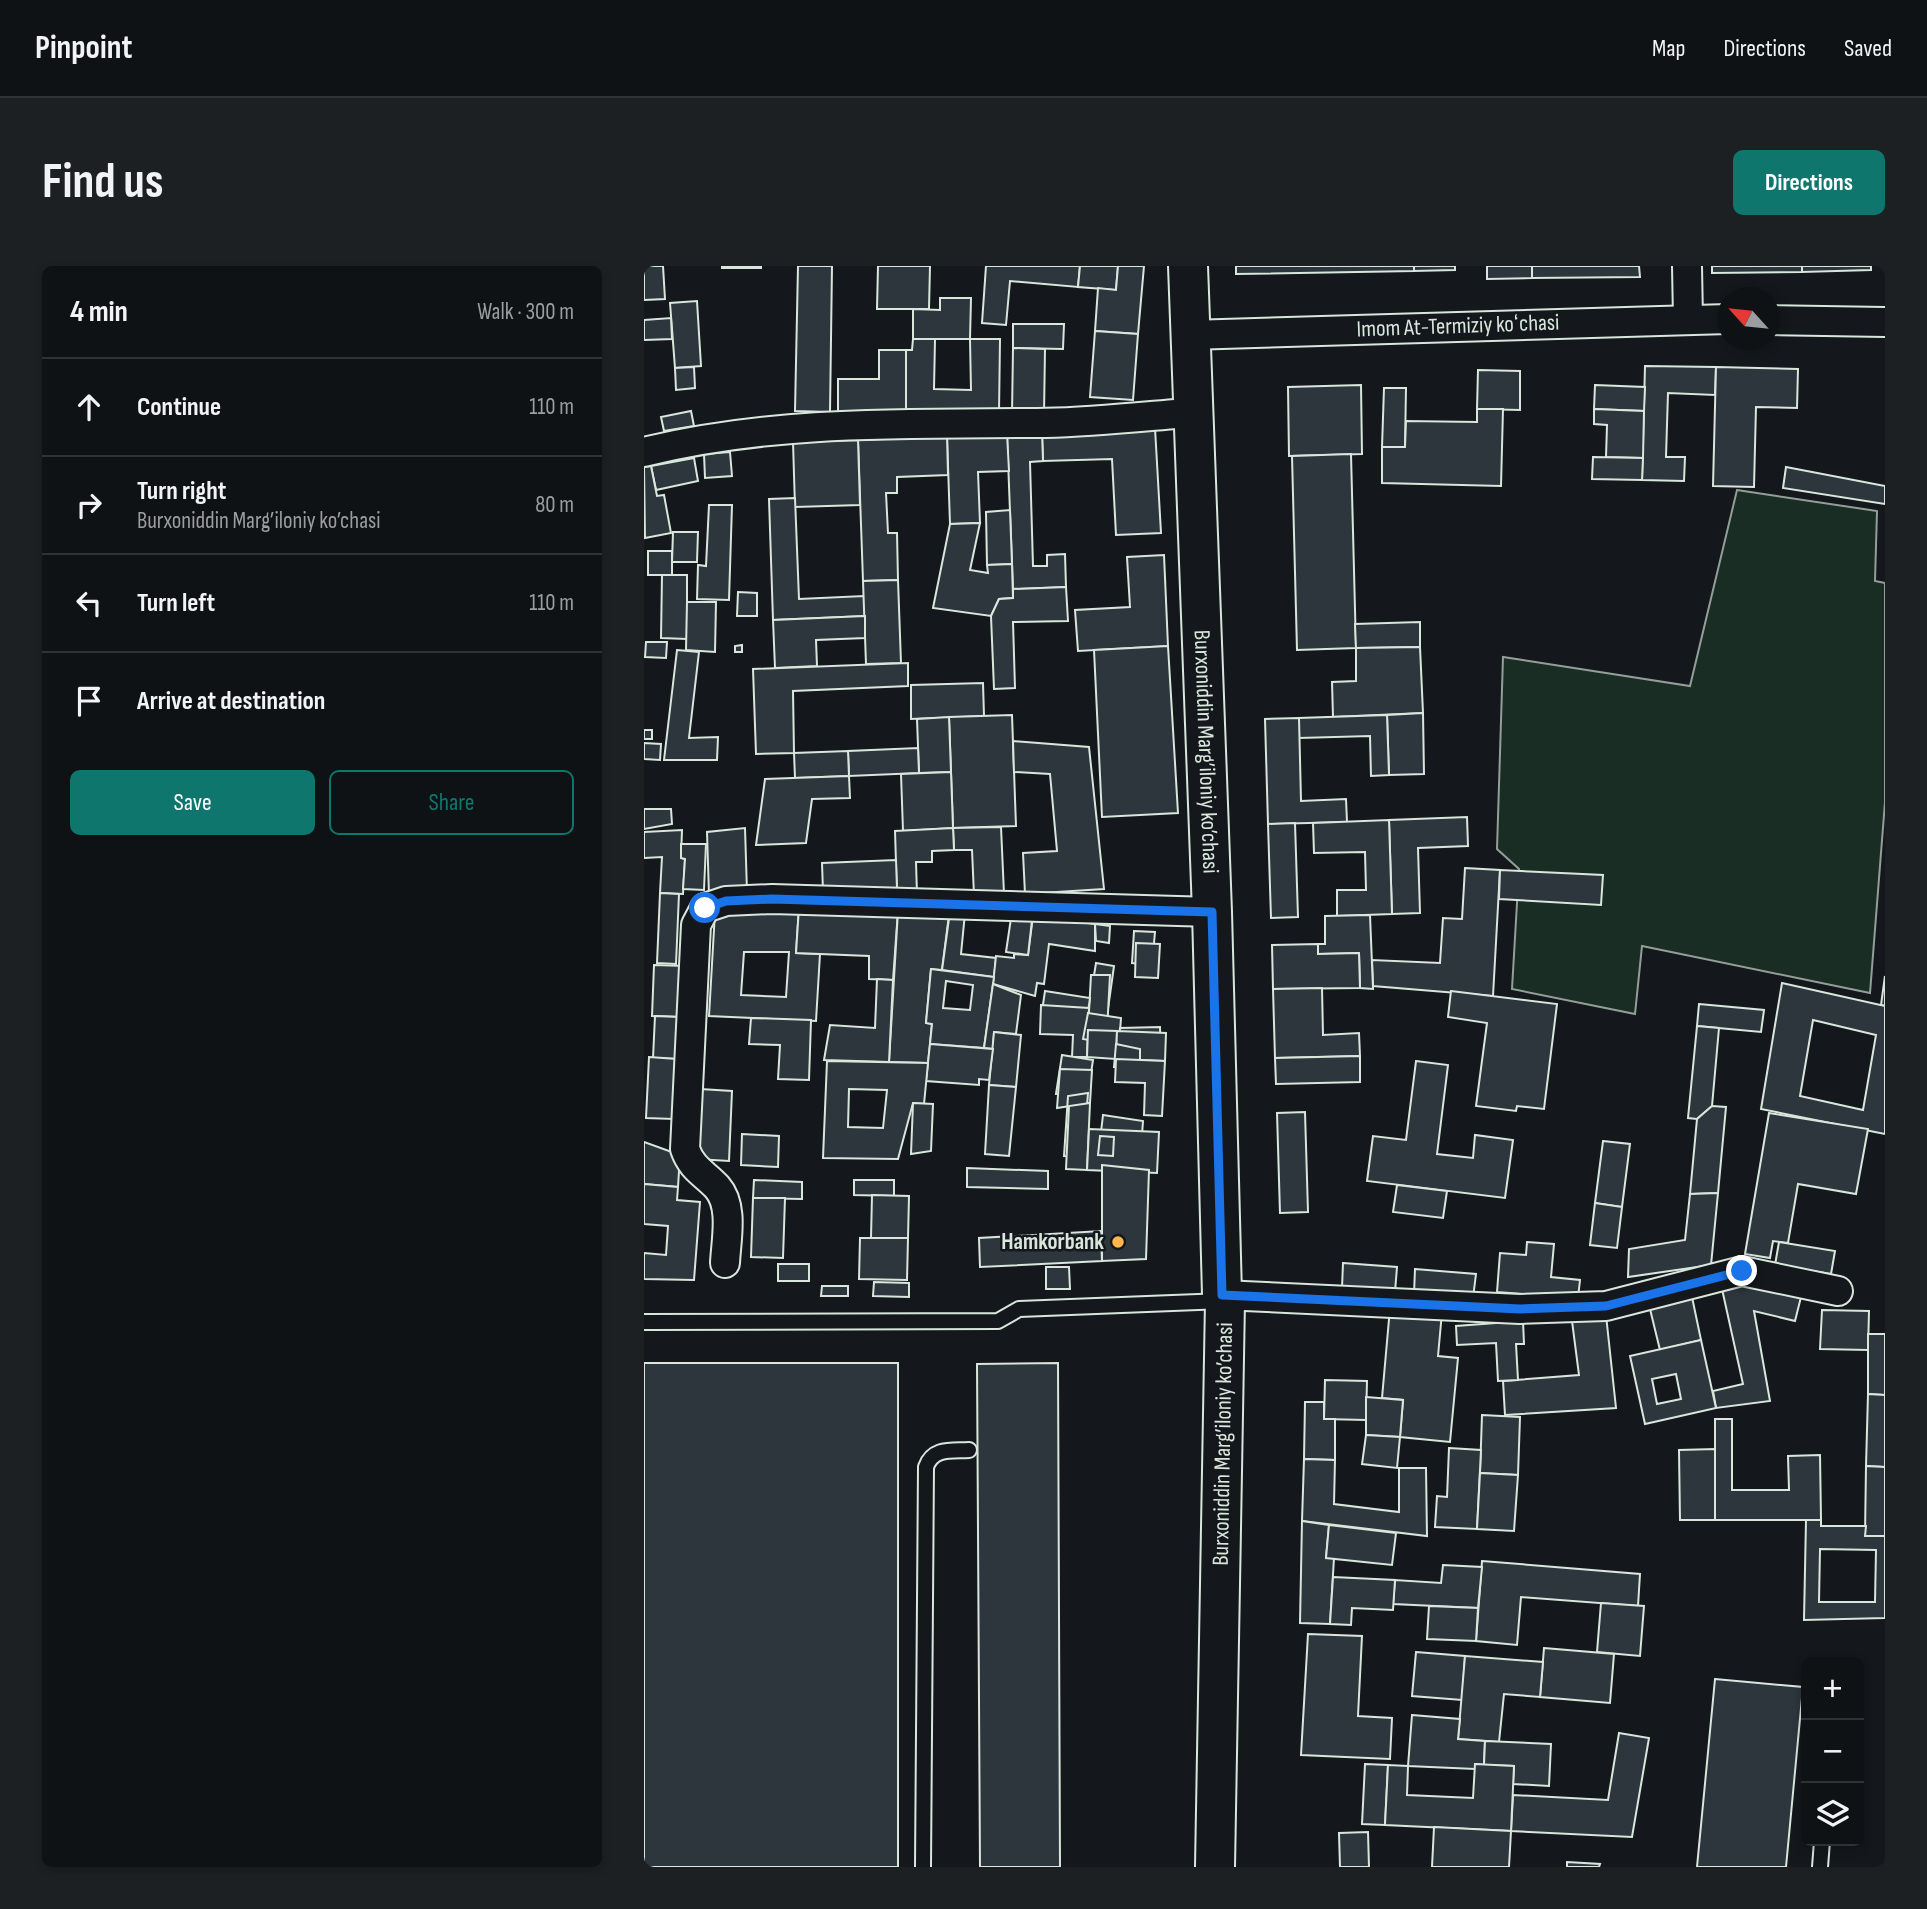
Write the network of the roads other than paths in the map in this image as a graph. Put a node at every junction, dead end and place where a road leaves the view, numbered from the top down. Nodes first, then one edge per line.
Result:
1 (1188, 266) edge
2 (1687, 266) edge
3 (1688, 318) junction
4 (1717, 319) edge
5 (1780, 320) edge
6 (1885, 323) edge
7 (1189, 335) junction
8 (1192, 412) junction
9 (644, 452) edge
10 (1212, 912) junction
11 (725, 1263) dead end
12 (1838, 1291) dead end
13 (1224, 1298) junction
14 (644, 1322) edge
15 (970, 1450) dead end
16 (1822, 1846) edge
17 (923, 1867) edge
18 (1215, 1867) edge
19 (1820, 1867) edge

1 - 7 main road, Burxoniddin Marg’iloniy ko’chasi
2 - 3 street
3 - 4 street, Imom At-Termiziy koʻchasi
3 - 7 street, Imom At-Termiziy koʻchasi
5 - 6 street
7 - 8 main road, Burxoniddin Marg’iloniy ko’chasi
8 - 9 street
8 - 10 main road, Burxoniddin Marg’iloniy ko’chasi
10 - 11 street
10 - 13 main road, Burxoniddin Marg’iloniy ko’chasi
12 - 13 street
13 - 14 lane
13 - 18 main road, Burxoniddin Marg’iloniy ko’chasi
15 - 17 lane
16 - 19 lane

